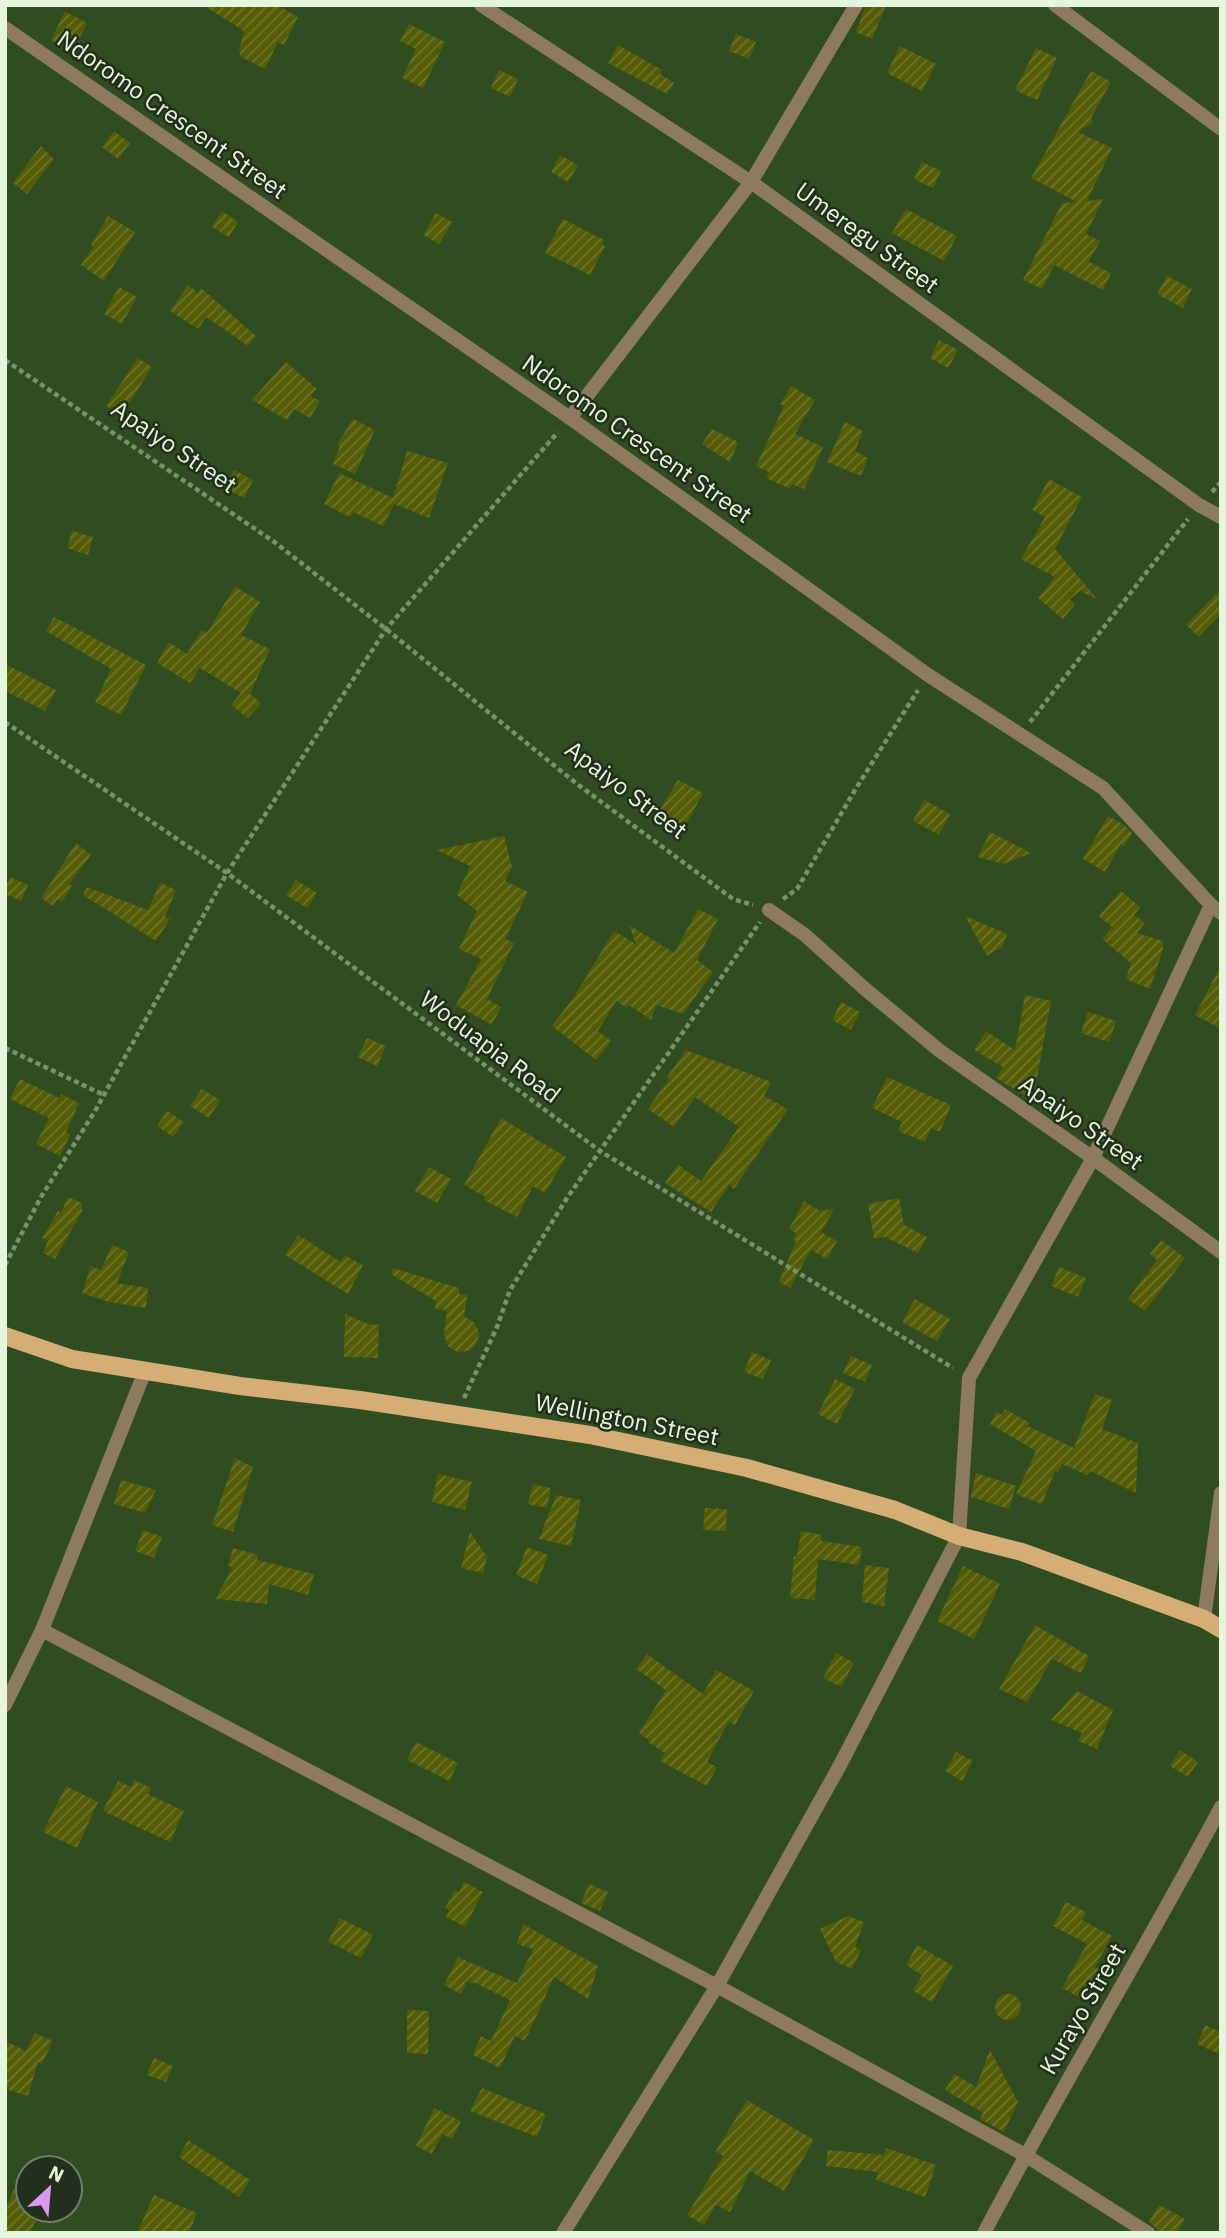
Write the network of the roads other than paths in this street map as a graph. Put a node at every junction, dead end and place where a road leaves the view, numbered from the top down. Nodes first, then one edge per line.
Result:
1 (481, 5) edge
2 (856, 5) edge
3 (1055, 5) edge
4 (5, 28) edge
5 (1221, 130) edge
6 (751, 182) junction
7 (570, 418) junction
8 (1221, 517) edge
9 (1216, 909) edge
10 (769, 910) road end
11 (1093, 1158) junction
12 (1221, 1252) edge
13 (5, 1336) edge
14 (145, 1371) junction
15 (1221, 1493) edge
16 (960, 1536) junction
17 (1204, 1619) junction
18 (1221, 1629) edge
19 (42, 1630) junction
20 (5, 1705) edge
21 (1221, 1807) edge
22 (717, 1986) junction
23 (1025, 2155) junction
24 (563, 2233) edge
25 (984, 2233) edge
26 (1148, 2233) edge

1 - 6 street, Umeregu Street
2 - 6 street
3 - 5 street
4 - 7 street, Ndoromo Crescent Street
6 - 7 street
6 - 8 street, Umeregu Street
7 - 9 street, Ndoromo Crescent Street
9 - 11 street
10 - 11 street, Apaiyo Street
11 - 12 street, Apaiyo Street
11 - 16 street
13 - 14 main road, Wellington Street
14 - 16 main road, Wellington Street
14 - 19 street
15 - 17 street
16 - 17 main road, Wellington Street
16 - 22 street
17 - 18 main road, Wellington Street
19 - 20 street
19 - 22 street
21 - 23 street, Kurayo Street
22 - 23 street
22 - 24 street
23 - 25 street, Kurayo Street
23 - 26 street

